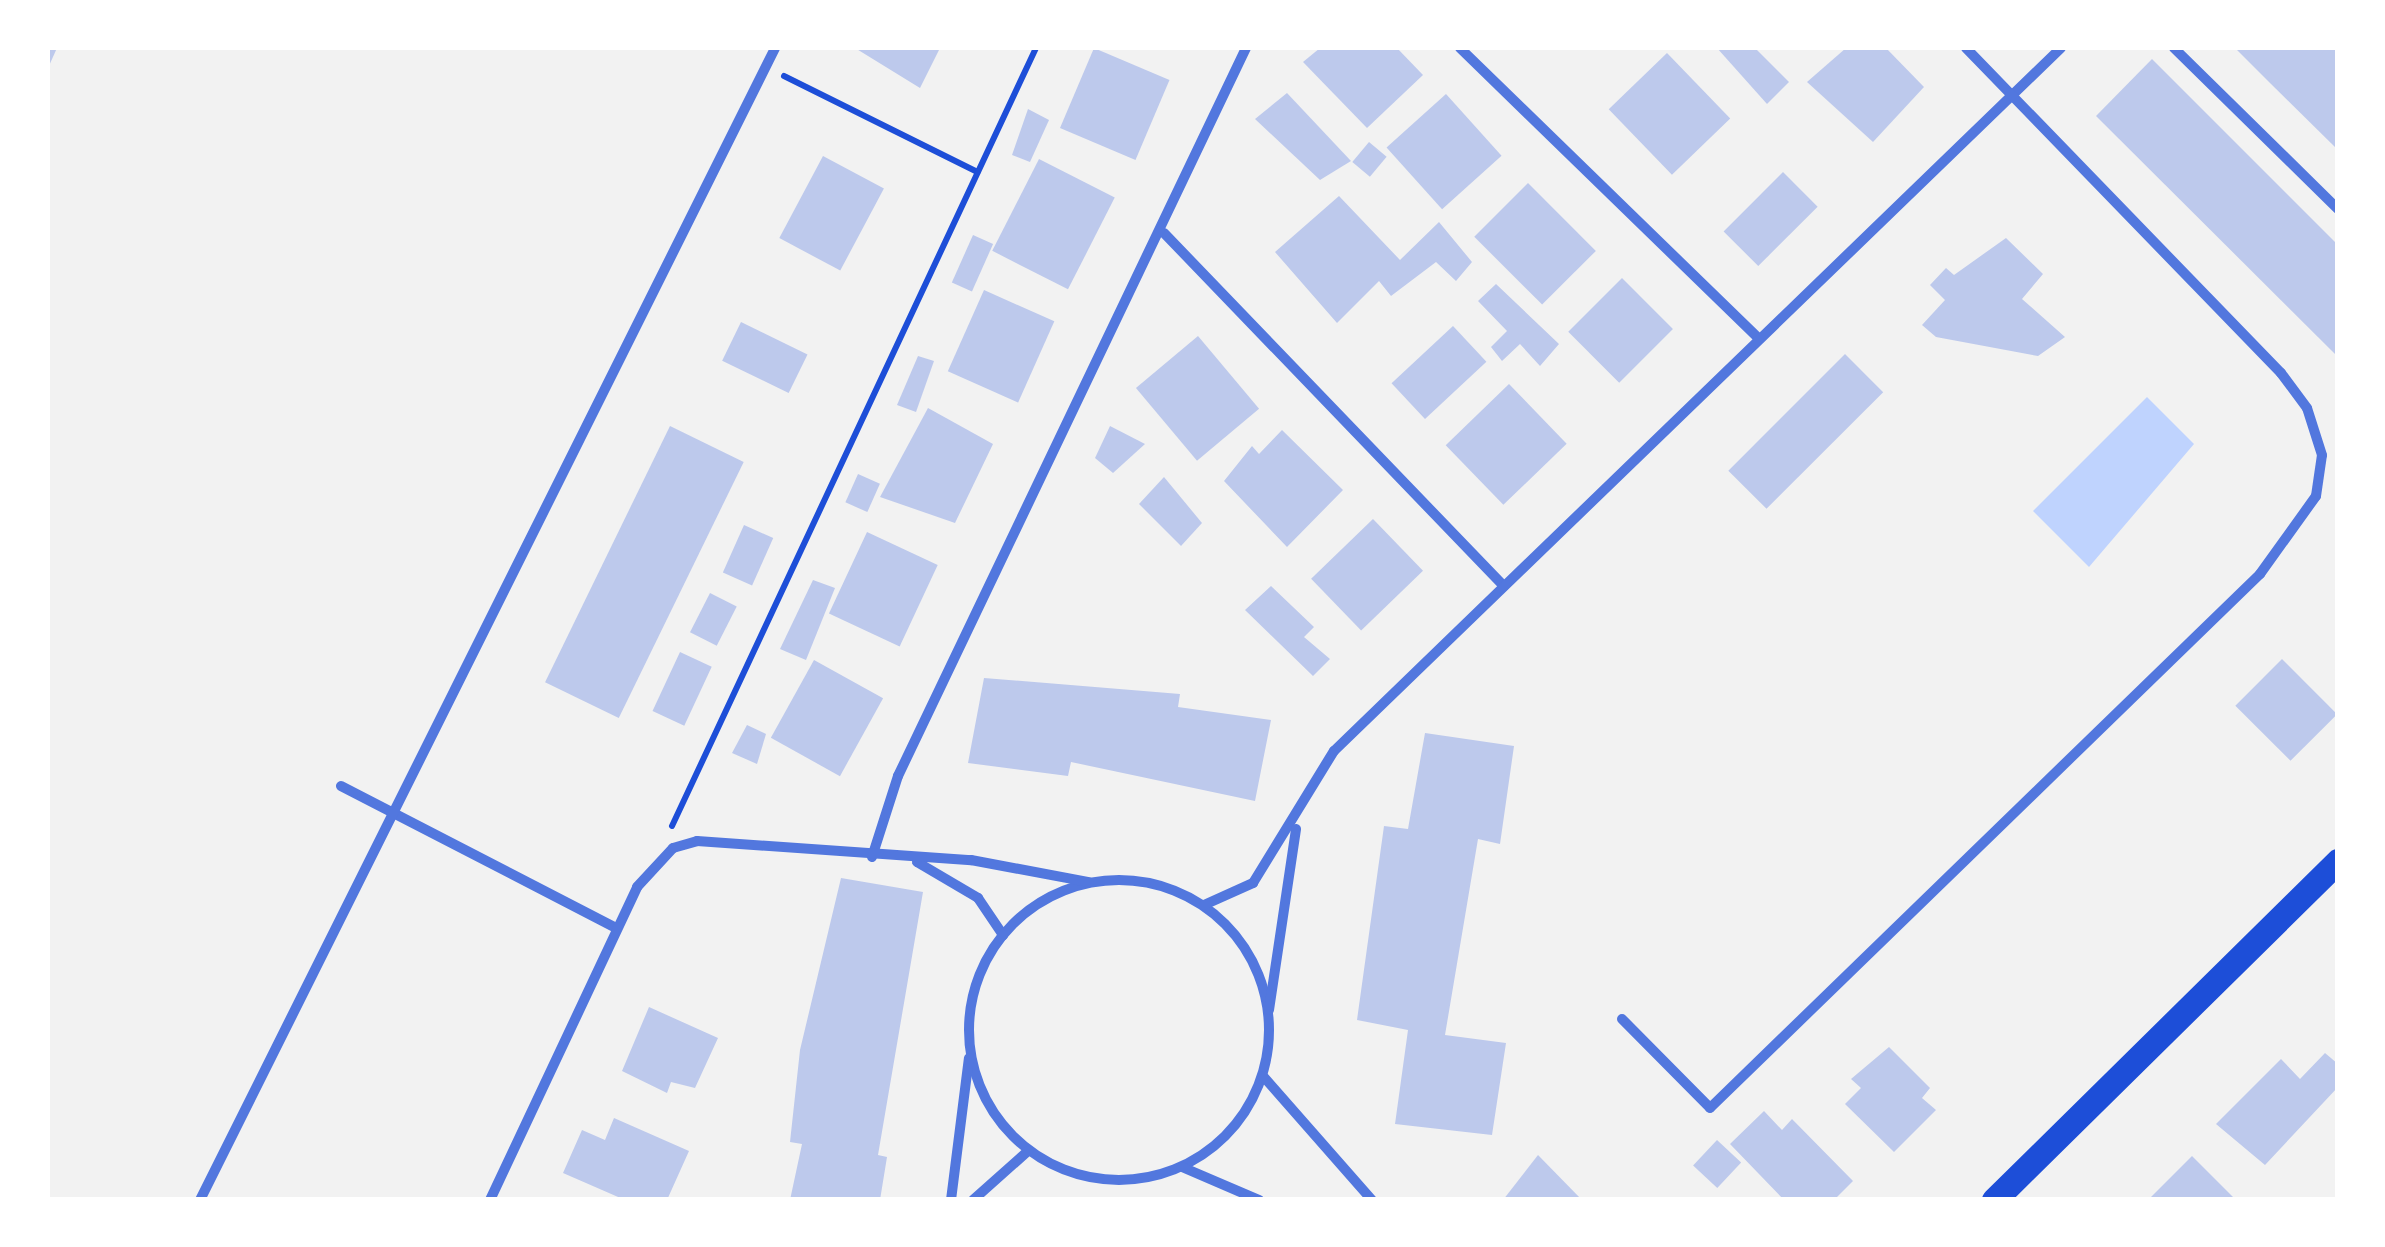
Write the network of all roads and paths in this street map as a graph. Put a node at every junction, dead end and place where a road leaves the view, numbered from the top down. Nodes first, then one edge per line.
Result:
1 (775, 48) edge
2 (1036, 48) edge
3 (1246, 48) edge
4 (1460, 48) edge
5 (1966, 48) edge
6 (2061, 48) edge
7 (2174, 48) edge
8 (766, 66) junction
9 (2010, 97) junction
10 (977, 172) junction
11 (2338, 209) edge
12 (1164, 233) junction
13 (1756, 336) junction
14 (1504, 586) junction
15 (341, 786) dead end
16 (396, 813) junction
17 (1296, 823) junction
18 (872, 856) junction
19 (916, 861) junction
20 (2338, 862) edge
21 (654, 863) junction
22 (1091, 882) junction
23 (1204, 905) junction
24 (616, 928) junction
25 (1002, 935) junction
26 (1269, 1012) junction
27 (1622, 1018) dead end
28 (970, 1052) junction
29 (1262, 1076) junction
30 (1028, 1151) junction
31 (1182, 1168) junction
32 (200, 1200) edge
33 (490, 1200) edge
34 (951, 1200) edge
35 (973, 1200) edge
36 (1259, 1200) edge
37 (1372, 1200) edge
38 (1994, 1200) edge

1 - 8 street
2 - 10 path
3 - 12 street
4 - 13 street
5 - 9 street
6 - 9 street
7 - 11 street
8 - 10 path
8 - 16 street
9 - 13 street
9 - 27 street
10 - 21 path
12 - 14 street
12 - 18 street
13 - 14 street
14 - 17 street
15 - 16 street
16 - 24 street
16 - 32 street
17 - 23 street
17 - 26 street
18 - 19 street
18 - 21 street
19 - 22 street
19 - 25 street
20 - 38 main road
21 - 24 street
22 - 23 street
22 - 25 street
23 - 26 street
24 - 33 street
25 - 28 street
26 - 29 street
28 - 30 street
28 - 34 street
29 - 31 street
29 - 37 street
30 - 31 street
30 - 35 street
31 - 36 street

